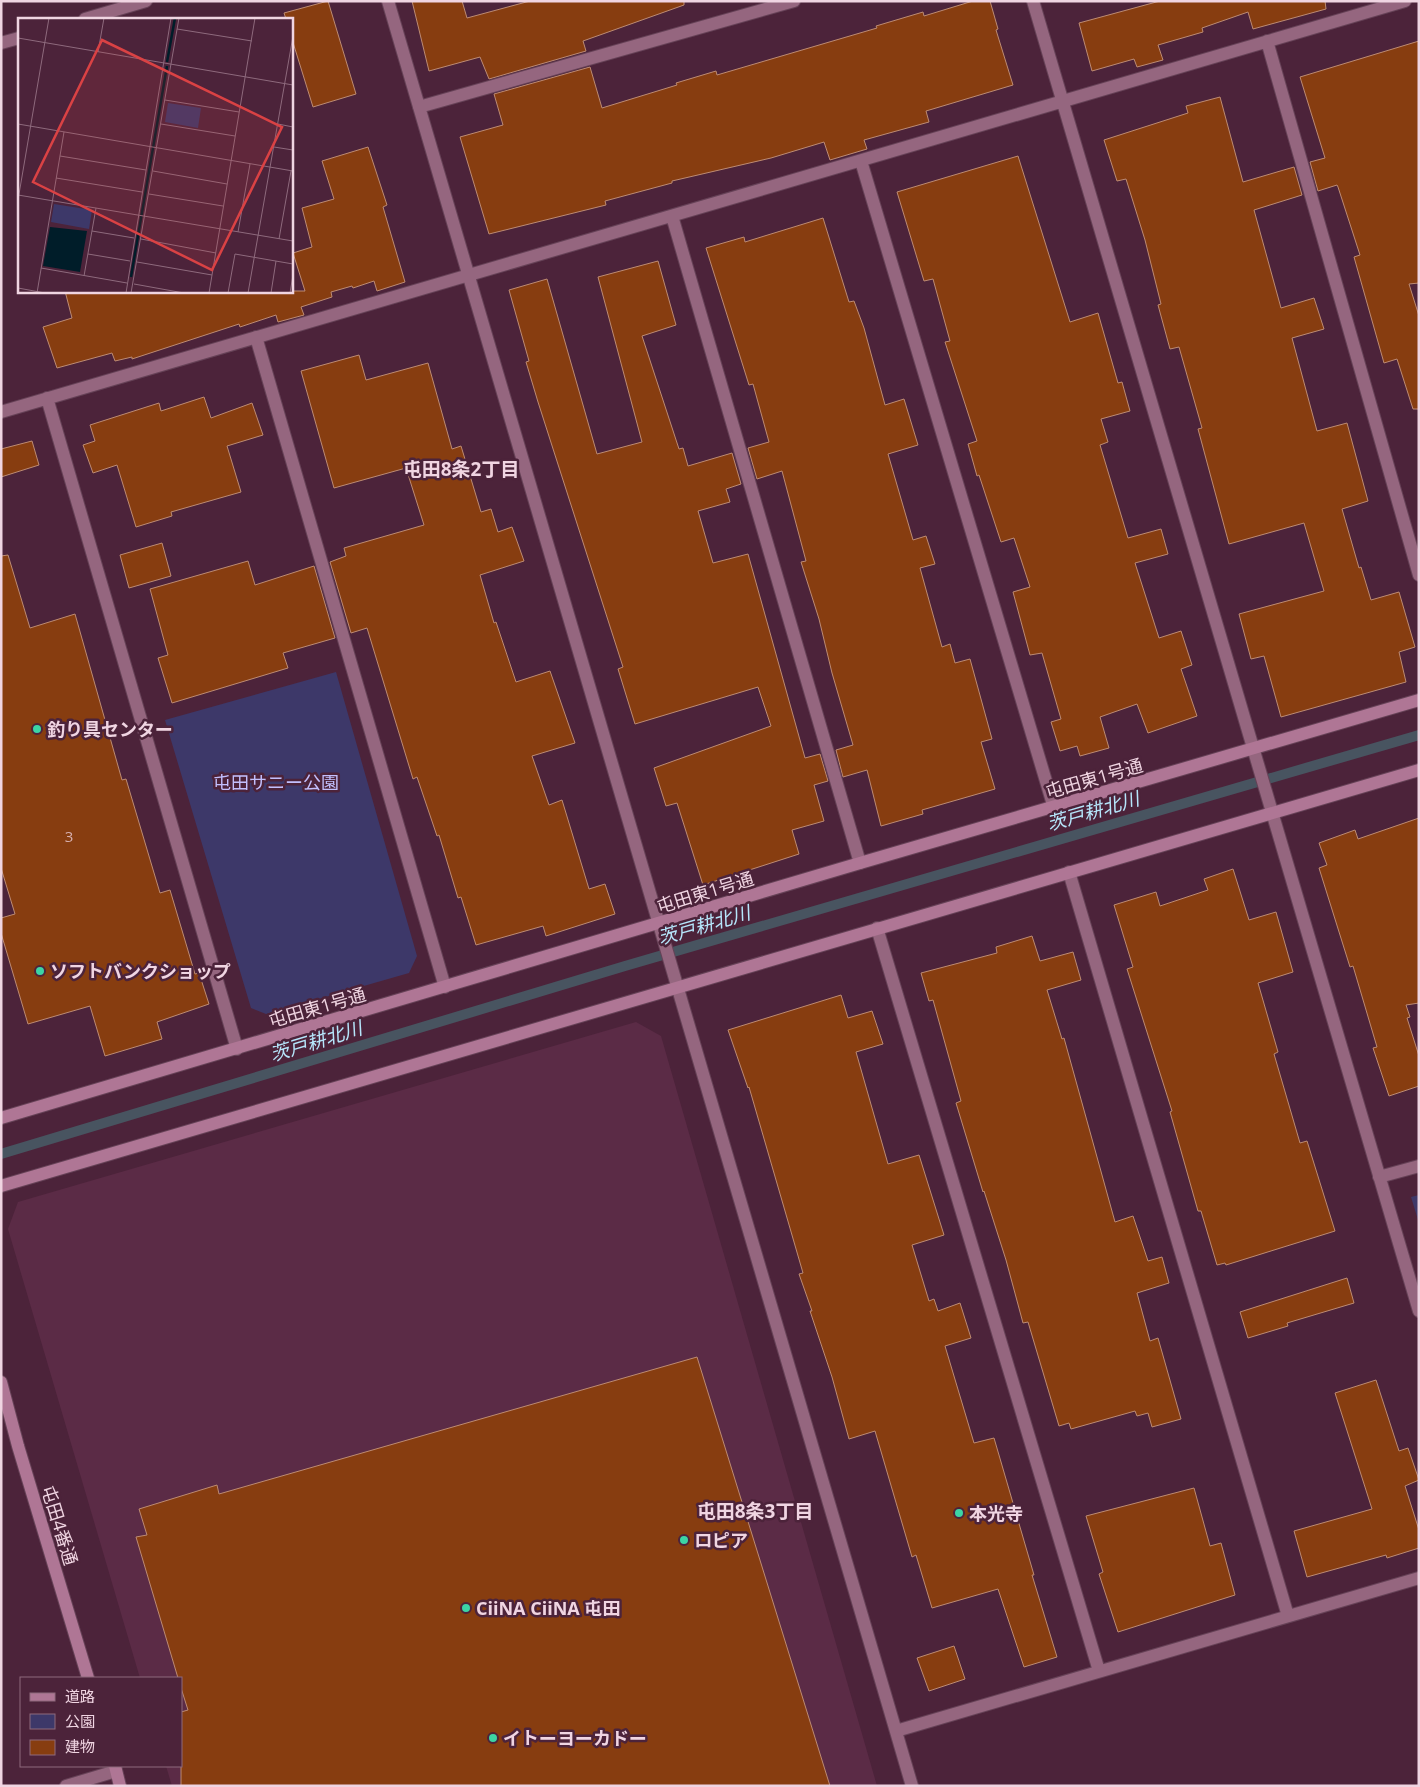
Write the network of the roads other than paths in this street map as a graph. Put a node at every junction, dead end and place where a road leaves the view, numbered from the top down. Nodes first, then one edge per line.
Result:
1 (146, 1) edge
2 (388, 1) edge
3 (794, 1) edge
4 (1033, 1) edge
5 (1405, 1) edge
6 (88, 18) edge
7 (18, 38) edge
8 (1268, 41) junction
9 (1, 43) edge
10 (1062, 102) junction
11 (419, 107) junction
12 (861, 161) junction
13 (672, 216) junction
14 (468, 276) junction
15 (256, 338) junction
16 (47, 398) junction
17 (1, 412) edge
18 (1419, 576) edge
19 (1419, 700) edge
20 (1255, 756) junction
21 (1419, 770) edge
22 (1054, 808) junction
23 (1272, 813) junction
24 (860, 863) junction
25 (1069, 872) junction
26 (658, 925) junction
27 (877, 928) junction
28 (444, 987) junction
29 (676, 988) junction
30 (237, 1049) junction
31 (1, 1118) edge
32 (1419, 1166) edge
33 (1379, 1178) junction
34 (1, 1186) edge
35 (1419, 1311) edge
36 (1, 1382) edge
37 (1419, 1578) edge
38 (1288, 1616) junction
39 (1100, 1671) junction
40 (88, 1677) edge
41 (896, 1731) junction
42 (115, 1768) edge
43 (66, 1786) edge
44 (120, 1786) edge
45 (912, 1786) edge

1 - 6 street
2 - 11 street
3 - 11 street
4 - 10 street
5 - 8 street
7 - 9 street
8 - 10 street
8 - 18 street
10 - 12 street
10 - 20 street
11 - 14 street
12 - 13 street
12 - 22 street
13 - 14 street
13 - 24 street
14 - 15 street
14 - 26 street
15 - 16 street
15 - 28 street
16 - 17 street
16 - 30 street
19 - 20 street, 屯田東1号通
20 - 22 street, 屯田東1号通
20 - 23 street
21 - 23 street
22 - 24 street, 屯田東1号通
23 - 25 street
23 - 33 street
24 - 26 street, 屯田東1号通
25 - 27 street
25 - 38 street
26 - 28 street, 屯田東1号通
26 - 29 street
27 - 29 street
27 - 39 street
28 - 30 street, 屯田東1号通
29 - 34 street
29 - 41 street
30 - 31 street, 屯田東1号通
32 - 33 street
33 - 35 street
36 - 40 street, 屯田4番通
37 - 38 street
38 - 39 street
39 - 41 street
41 - 45 street
42 - 43 street
42 - 44 street

